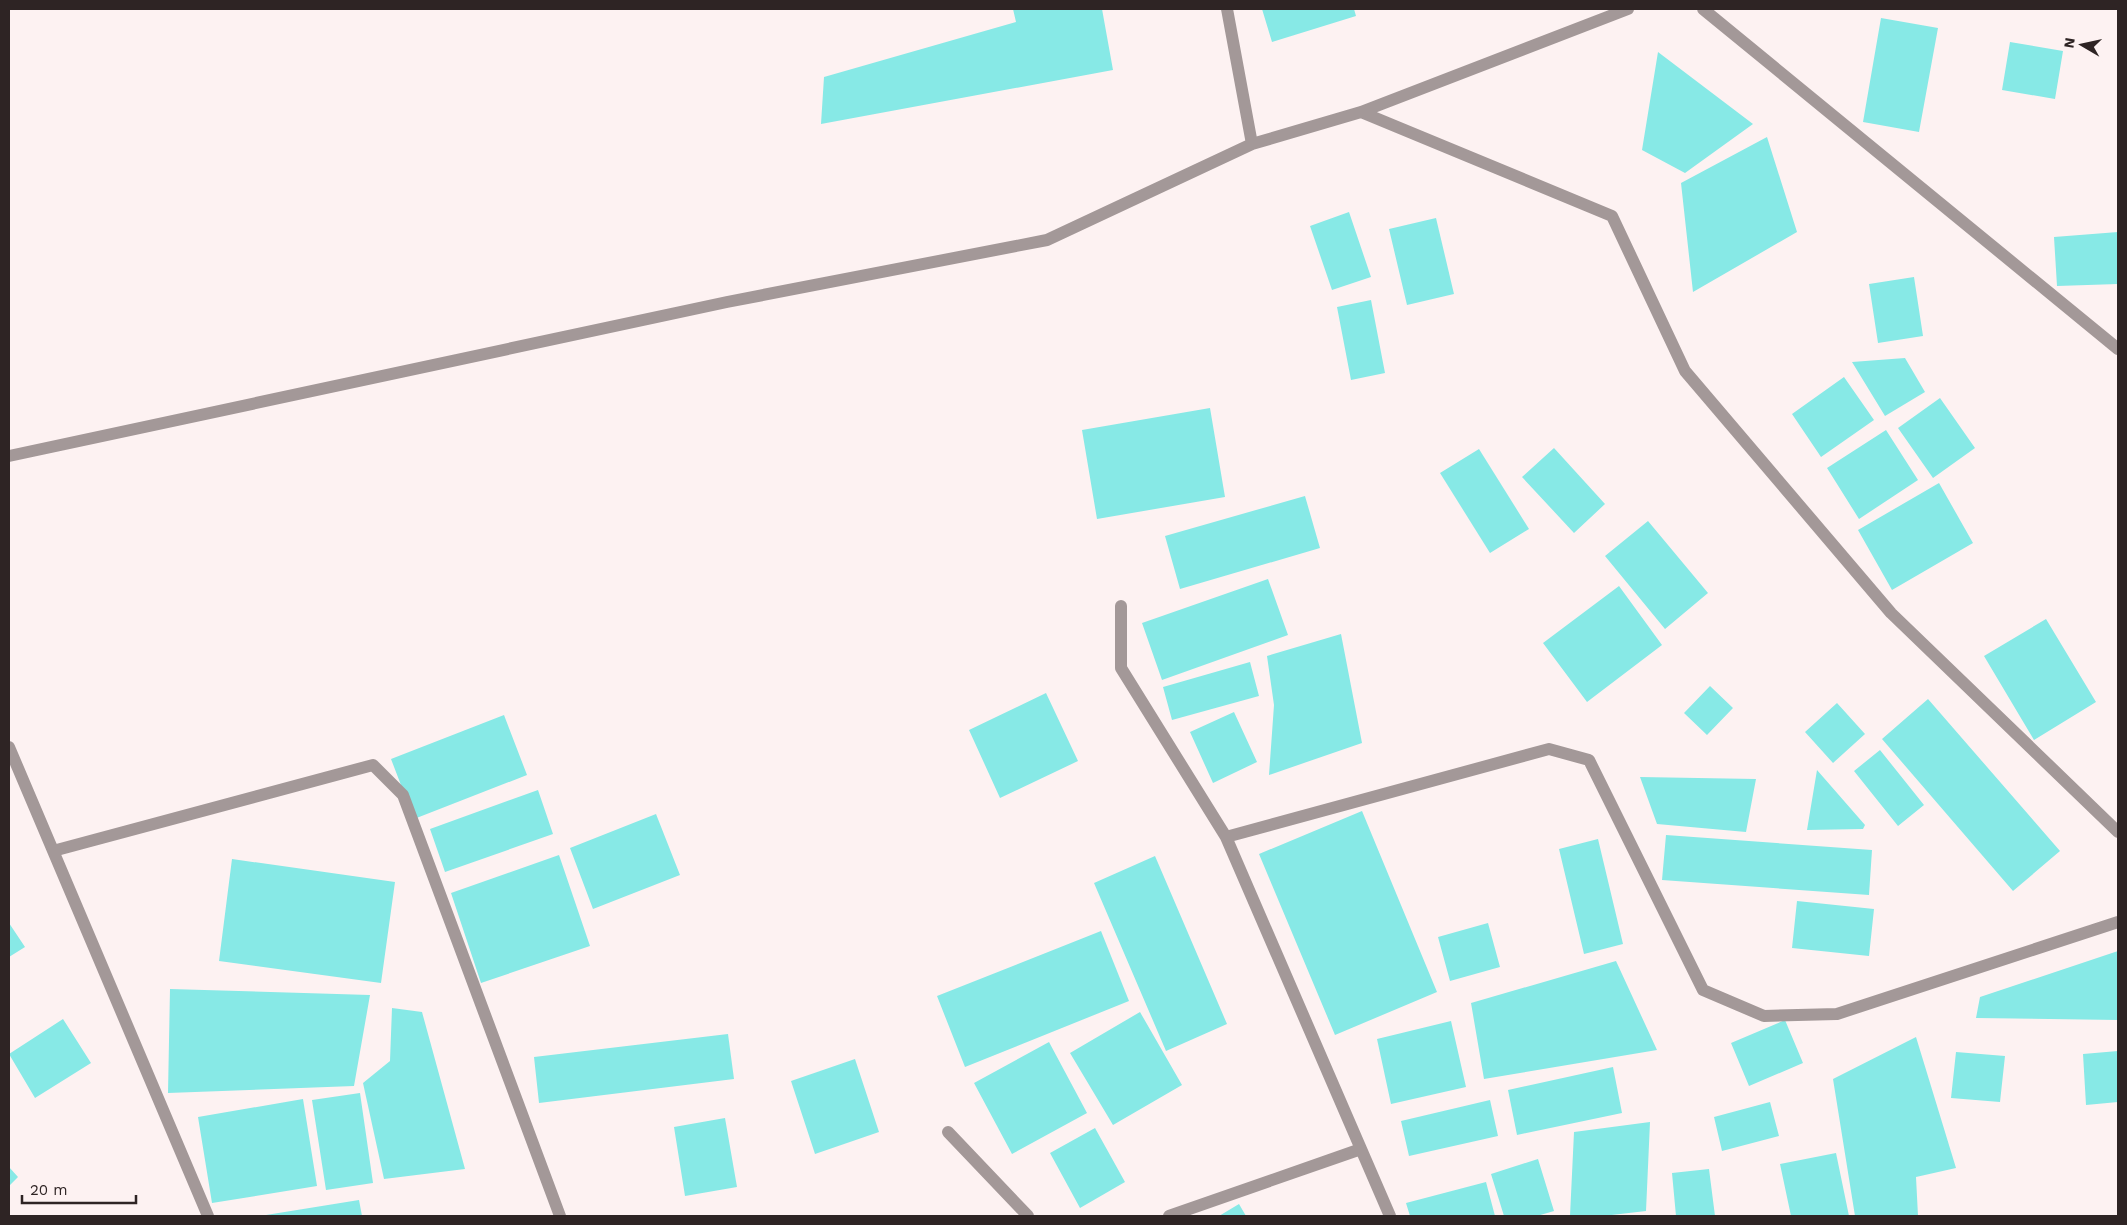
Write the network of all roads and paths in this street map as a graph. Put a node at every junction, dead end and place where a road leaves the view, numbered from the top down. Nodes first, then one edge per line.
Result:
1 (1227, 9) edge
2 (1628, 9) edge
3 (1703, 9) edge
4 (1361, 112) junction
5 (1252, 144) junction
6 (2118, 349) edge
7 (9, 456) edge
8 (1121, 606) dead end
9 (9, 747) edge
10 (2118, 832) edge
11 (1226, 837) junction
12 (53, 851) junction
13 (2118, 922) edge
14 (948, 1132) dead end
15 (1361, 1149) junction
16 (208, 1216) edge
17 (560, 1216) edge
18 (1028, 1216) edge
19 (1169, 1216) edge
20 (1390, 1216) edge

1 - 5 street
2 - 4 street
3 - 6 street
4 - 5 street
4 - 10 street
5 - 7 street
8 - 11 street
9 - 12 street
11 - 13 street
11 - 15 street
12 - 16 street
12 - 17 street
14 - 18 street
15 - 19 street
15 - 20 street

